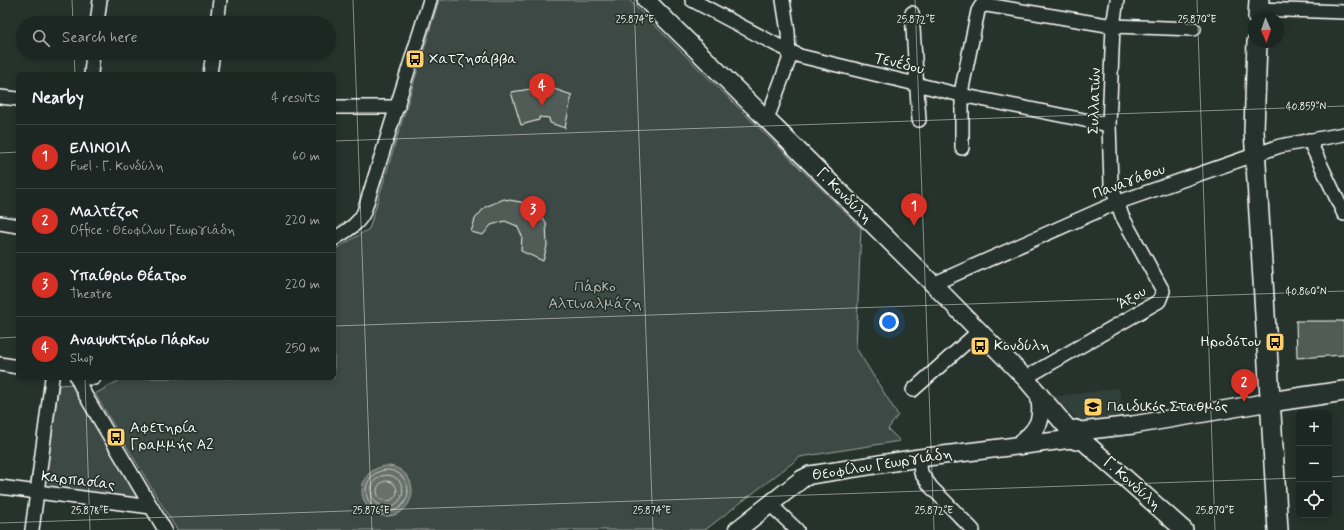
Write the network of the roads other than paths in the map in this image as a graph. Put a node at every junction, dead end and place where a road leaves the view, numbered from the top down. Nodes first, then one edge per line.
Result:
1 (100, 0) edge
2 (220, 0) edge
3 (430, 0) edge
4 (646, 0) edge
5 (692, 0) edge
6 (783, 0) edge
7 (1116, 0) edge
8 (1258, 9) edge
9 (1344, 12) edge
10 (912, 13) dead end
11 (98, 16) edge
12 (218, 16) edge
13 (1113, 26) junction
14 (1194, 29) dead end
15 (1257, 48) edge
16 (789, 51) junction
17 (92, 60) edge
18 (212, 60) edge
19 (91, 72) edge
20 (210, 72) edge
21 (917, 85) junction
22 (961, 95) junction
23 (0, 96) edge
24 (16, 99) edge
25 (336, 107) edge
26 (398, 107) junction
27 (767, 119) junction
28 (919, 120) dead end
29 (1109, 125) junction
30 (1344, 134) edge
31 (1309, 140) junction
32 (962, 148) dead end
33 (1256, 154) junction
34 (1116, 203) junction
35 (1344, 214) edge
36 (0, 223) edge
37 (16, 226) edge
38 (336, 238) edge
39 (933, 284) junction
40 (978, 332) junction
41 (0, 364) edge
42 (16, 367) edge
43 (1025, 378) junction
44 (52, 380) edge
45 (78, 380) edge
46 (913, 390) dead end
47 (1344, 391) edge
48 (1039, 394) junction
49 (1270, 402) junction
50 (1076, 434) junction
51 (1020, 444) junction
52 (919, 458) junction
53 (0, 487) edge
54 (37, 492) junction
55 (770, 504) junction
56 (151, 507) junction
57 (32, 530) edge
58 (165, 530) edge
59 (737, 530) edge
60 (797, 530) edge
61 (973, 530) edge
62 (1184, 530) edge
63 (1278, 530) edge

1 - 11 street
2 - 12 street
3 - 26 street
4 - 27 street, Γ. Κονδύλη
5 - 16 street, Τενέδου
6 - 16 street
7 - 13 street, Συλλατών
8 - 9 street
10 - 21 street
13 - 14 street
13 - 22 street
13 - 29 street, Συλλατών
15 - 33 main road
16 - 21 street, Τενέδου
16 - 27 street
17 - 19 street
18 - 20 street
21 - 22 street, Τενέδου
21 - 28 street
22 - 29 street, Τενέδου
22 - 32 street
23 - 24 street
25 - 26 street
26 - 38 street
27 - 39 street, Γ. Κονδύλη
29 - 34 street, Συλλατών
30 - 31 street, Παναγάθου
31 - 33 street, Παναγάθου
31 - 35 street
33 - 34 street, Παναγάθου
33 - 49 main road
34 - 39 street, Παναγάθου
34 - 43 street, Άξου
36 - 37 street
39 - 40 street, Γ. Κονδύλη
40 - 43 street, Γ. Κονδύλη
40 - 46 street
41 - 42 street
43 - 48 street, Γ. Κονδύλη
44 - 54 street
45 - 56 street
47 - 49 main road
48 - 50 street, Γ. Κονδύλη
48 - 51 street
49 - 50 street, Θεοφίλου Γεωργιάδη
49 - 63 main road
50 - 51 street, Θεοφίλου Γεωργιάδη
50 - 62 street, Γ. Κονδύλη
51 - 52 street, Θεοφίλου Γεωργιάδη
52 - 55 street, Θεοφίλου Γεωργιάδη
52 - 61 street
53 - 54 street, Καρπασίας
54 - 56 street, Καρπασίας
54 - 57 street
55 - 59 street, Θεοφίλου Γεωργιάδη
55 - 60 street
56 - 58 street

